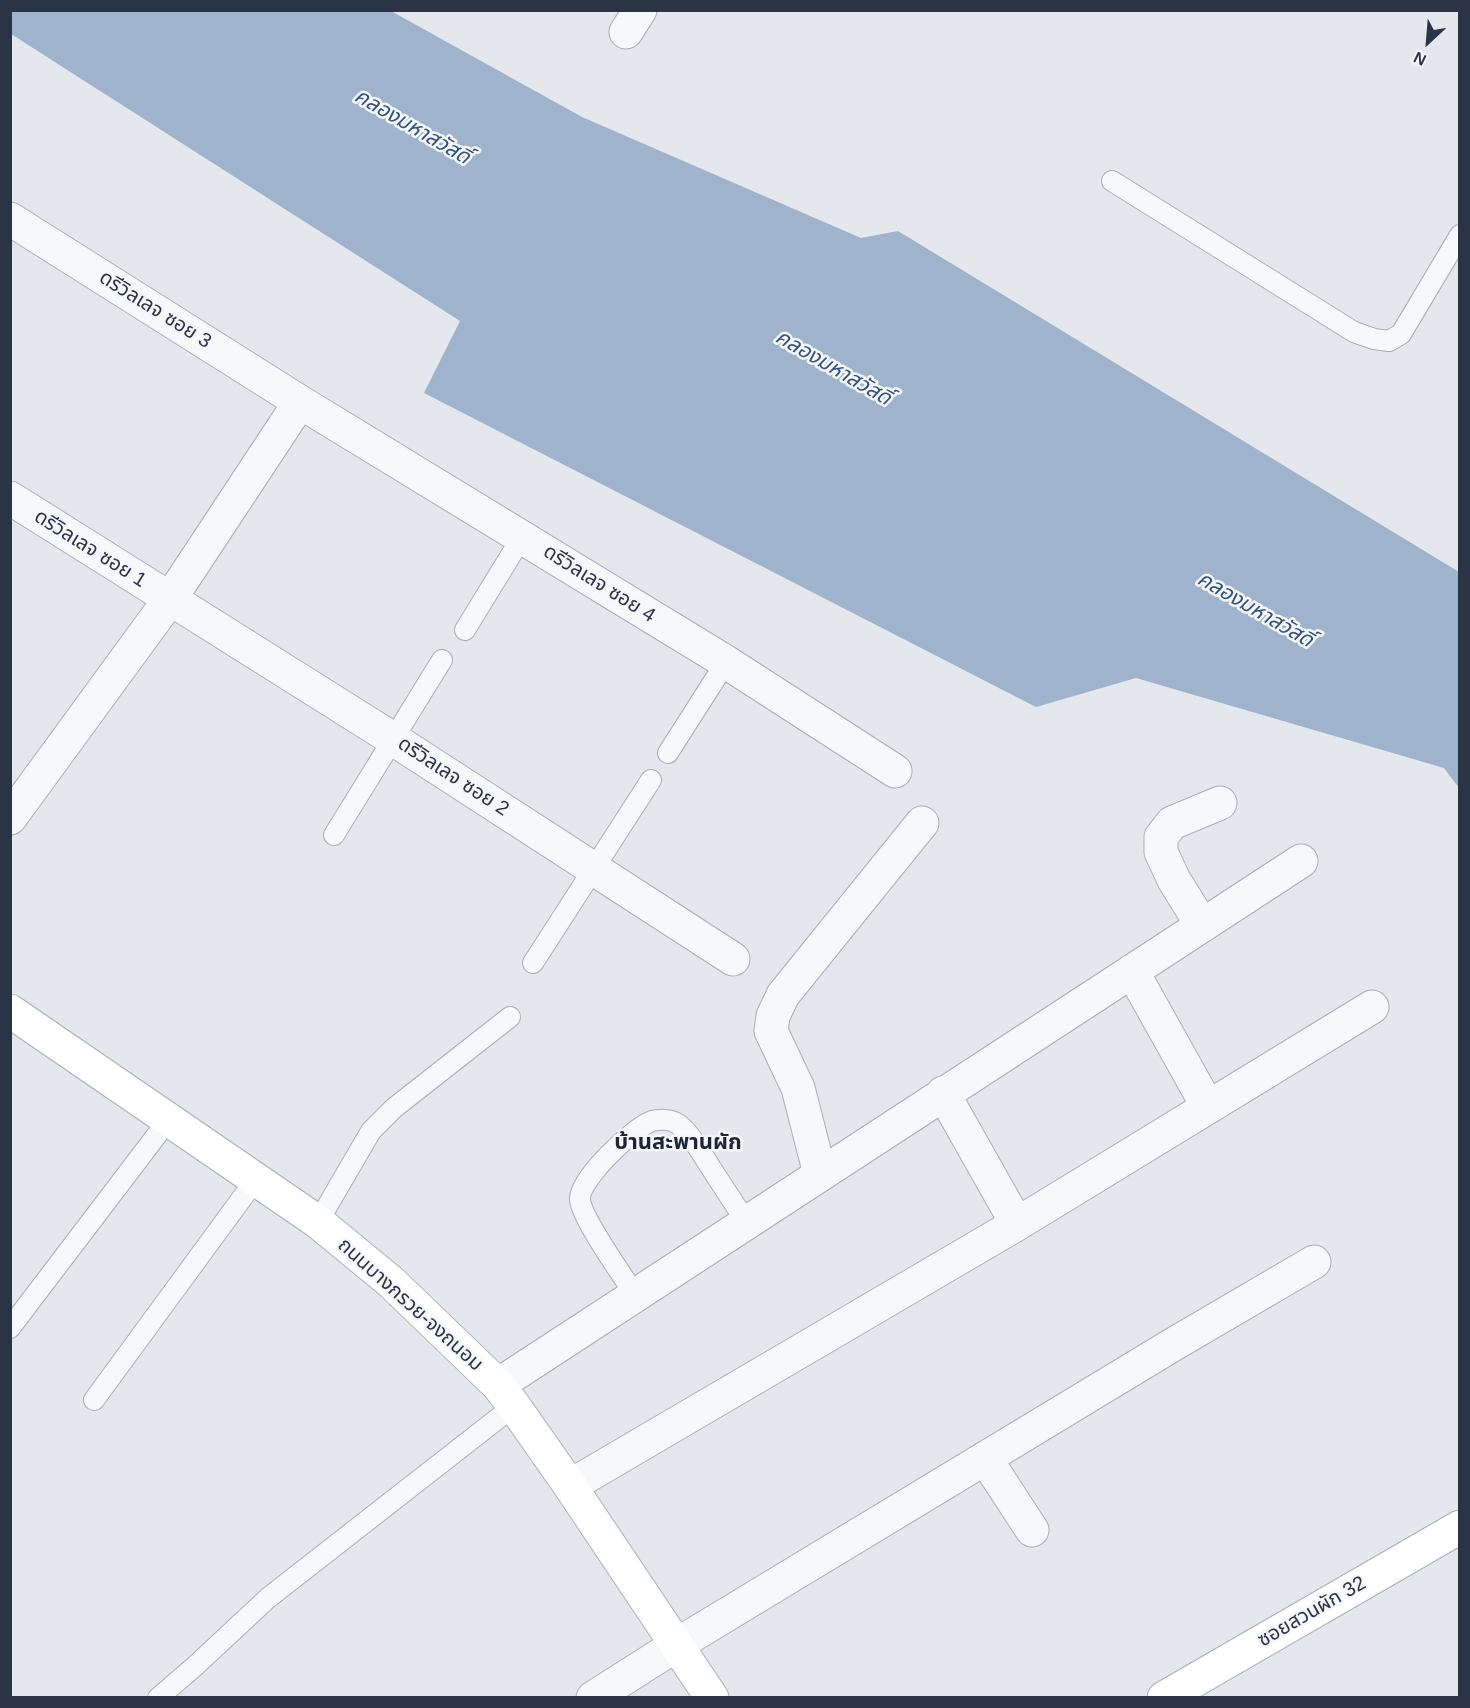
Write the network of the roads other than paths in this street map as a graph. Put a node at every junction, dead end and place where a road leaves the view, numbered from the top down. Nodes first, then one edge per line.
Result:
1 (1112, 181) dead end
2 (10, 219) edge
3 (1460, 235) edge
4 (300, 402) junction
5 (10, 498) edge
6 (522, 537) junction
7 (170, 599) junction
8 (465, 630) dead end
9 (442, 660) dead end
10 (726, 663) junction
11 (393, 739) junction
12 (668, 753) dead end
13 (895, 771) dead end
14 (651, 780) dead end
15 (1220, 803) dead end
16 (10, 818) edge
17 (922, 823) dead end
18 (333, 835) dead end
19 (1301, 861) dead end
20 (593, 867) junction
21 (1202, 926) junction
22 (733, 959) dead end
23 (533, 963) dead end
24 (1132, 971) junction
25 (1372, 1007) dead end
26 (10, 1011) edge
27 (510, 1017) dead end
28 (943, 1093) junction
29 (1208, 1107) junction
30 (169, 1119) junction
31 (820, 1174) junction
32 (256, 1179) junction
33 (318, 1222) junction
34 (746, 1222) junction
35 (1017, 1224) junction
36 (1314, 1262) dead end
37 (634, 1295) junction
38 (10, 1328) edge
39 (506, 1396) junction
40 (94, 1400) dead end
41 (985, 1458) junction
42 (570, 1486) junction
43 (1460, 1527) edge
44 (1032, 1530) dead end
45 (678, 1644) junction
46 (158, 1698) edge
47 (593, 1698) edge
48 (712, 1698) edge
49 (1164, 1698) edge

1 - 3 lane
2 - 4 street, ดรีวิลเลจ ซอย 3
4 - 6 street, ดรีวิลเลจ ซอย 4
4 - 7 street
5 - 7 street, ดรีวิลเลจ ซอย 1
6 - 8 lane
6 - 10 street, ดรีวิลเลจ ซอย 4
7 - 11 street, ดรีวิลเลจ ซอย 2
7 - 16 street
9 - 11 lane
10 - 12 lane
10 - 13 street, ดรีวิลเลจ ซอย 4
11 - 18 lane
11 - 20 street, ดรีวิลเลจ ซอย 2
14 - 20 lane
15 - 21 street
17 - 31 street
19 - 21 street
20 - 22 street, ดรีวิลเลจ ซอย 2
20 - 23 lane
21 - 24 street
24 - 28 street
24 - 29 street
25 - 29 street
26 - 30 street, ถนนบางกรวย-จงถนอม
27 - 33 lane
28 - 31 street
28 - 35 street
29 - 35 street
30 - 32 street, ถนนบางกรวย-จงถนอม
30 - 38 lane
31 - 34 street
32 - 33 street, ถนนบางกรวย-จงถนอม
32 - 40 lane
33 - 39 street, ถนนบางกรวย-จงถนอม
34 - 37 street
34 - 37 lane
35 - 42 street
36 - 41 street
37 - 39 street
39 - 42 street, ถนนบางกรวย-จงถนอม
39 - 46 lane
41 - 44 street
41 - 45 street
42 - 45 street, ถนนบางกรวย-จงถนอม
43 - 49 street, ซอยสวนผัก 32
45 - 47 street
45 - 48 street, ถนนบางกรวย-จงถนอม

